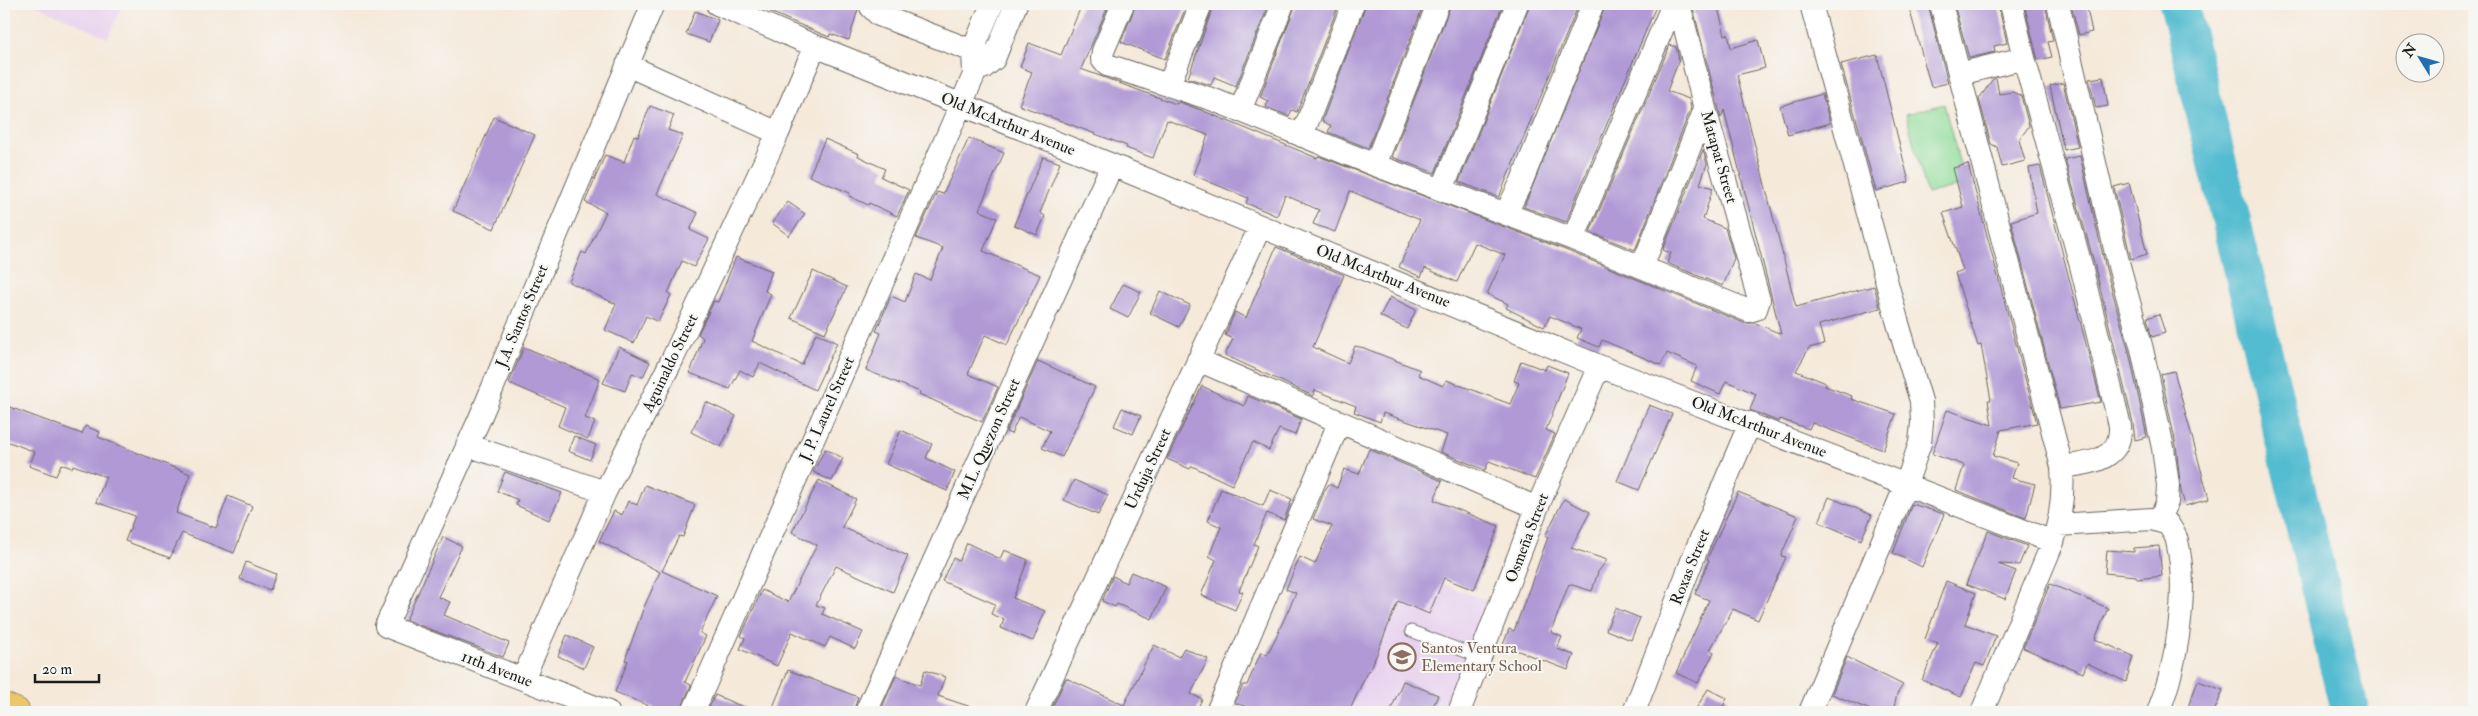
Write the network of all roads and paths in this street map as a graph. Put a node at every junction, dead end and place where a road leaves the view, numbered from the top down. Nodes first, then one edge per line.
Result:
1 (653, 4) edge
2 (717, 4) edge
3 (871, 4) edge
4 (992, 4) edge
5 (1016, 4) edge
6 (1123, 4) edge
7 (1201, 4) edge
8 (1283, 4) edge
9 (1353, 4) edge
10 (1438, 4) edge
11 (1517, 4) edge
12 (1592, 4) edge
13 (1673, 4) edge
14 (1679, 4) edge
15 (1812, 4) edge
16 (1941, 4) edge
17 (2011, 4) edge
18 (2058, 4) edge
19 (815, 46) junction
20 (973, 50) junction
21 (2024, 58) junction
22 (994, 59) junction
23 (627, 65) junction
24 (1959, 74) junction
25 (974, 75) junction
26 (1169, 85) junction
27 (960, 105) junction
28 (1705, 109) junction
29 (1240, 111) junction
30 (778, 133) junction
31 (1302, 136) junction
32 (1112, 165) junction
33 (1376, 165) junction
34 (1442, 190) junction
35 (1506, 213) junction
36 (1260, 227) junction
37 (1573, 238) junction
38 (1642, 267) junction
39 (1198, 360) junction
40 (1599, 366) junction
41 (1339, 423) junction
42 (1750, 423) junction
43 (467, 445) junction
44 (2062, 467) junction
45 (1906, 485) junction
46 (605, 492) junction
47 (1537, 508) junction
48 (2160, 521) junction
49 (2056, 533) junction
50 (386, 626) joint
51 (1411, 631) dead end
52 (1482, 658) junction
53 (523, 679) junction
54 (4, 707) edge
55 (16, 712) edge
56 (608, 712) edge
57 (693, 712) edge
58 (866, 712) edge
59 (1036, 712) edge
60 (1217, 712) edge
61 (1460, 712) edge
62 (1634, 712) edge
63 (1810, 712) edge
64 (1982, 712) edge
65 (2158, 712) edge

1 - 23 street, J.A. Santos Street
2 - 19 street, Old McArthur Avenue
3 - 20 street
4 - 20 street
5 - 22 street
6 - 26 street
7 - 26 street
8 - 29 street
9 - 31 street
10 - 33 street
11 - 34 street
12 - 35 street
13 - 37 street
14 - 28 street, Matapat Street
15 - 45 street
16 - 24 street
17 - 21 street
18 - 48 street
19 - 27 street, Old McArthur Avenue
19 - 30 street, Aguinaldo Street
20 - 22 street
20 - 25 street
21 - 24 street
21 - 44 street
22 - 25 street
23 - 30 street
23 - 43 street, J.A. Santos Street
24 - 44 street
25 - 27 street, J. P. Laurel Street
26 - 29 street
27 - 32 street, Old McArthur Avenue
27 - 57 street, J. P. Laurel Street
28 - 38 street
28 - 38 street, Matapat Street
29 - 31 street
30 - 46 street, Aguinaldo Street
31 - 33 street
32 - 36 street, Old McArthur Avenue
32 - 58 street, M.L. Quezon Street
33 - 34 street
34 - 35 street
35 - 37 street
36 - 39 street, Urduja Street
36 - 40 street, Old McArthur Avenue
37 - 38 street
39 - 41 street
39 - 59 street, Urduja Street
40 - 42 street, Old McArthur Avenue
40 - 47 street, Osmeña Street
41 - 47 street
41 - 60 street
42 - 45 street, Old McArthur Avenue
42 - 62 street, Roxas Street
43 - 46 street
43 - 50 street, J.A. Santos Street
44 - 49 street
45 - 49 street, Old McArthur Avenue
45 - 63 street
46 - 53 street, Aguinaldo Street
47 - 52 street, Osmeña Street
48 - 49 street
48 - 65 street
49 - 64 street
50 - 53 street, 11th Avenue
51 - 52 lane
52 - 61 street, Osmeña Street
53 - 56 street, 11th Avenue
54 - 55 highway

